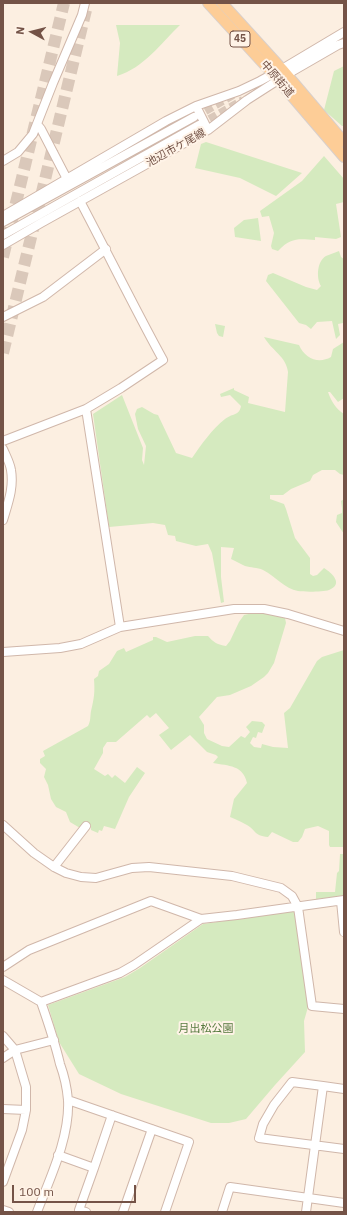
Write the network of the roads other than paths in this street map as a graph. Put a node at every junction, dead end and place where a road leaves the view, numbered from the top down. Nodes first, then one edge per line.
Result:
1 (85, 3) edge
2 (208, 3) edge
3 (222, 3) edge
4 (344, 32) edge
5 (344, 43) edge
6 (279, 75) junction
7 (196, 106) junction
8 (194, 117) tunnel mouth
9 (37, 124) junction
10 (199, 125) tunnel mouth
11 (208, 130) junction
12 (344, 142) edge
13 (344, 158) edge
14 (3, 161) edge
15 (68, 179) junction
16 (80, 201) junction
17 (3, 216) edge
18 (3, 222) edge
19 (3, 235) edge
20 (3, 245) edge
21 (106, 249) junction
22 (3, 317) edge
23 (86, 409) junction
24 (3, 441) edge
25 (3, 449) edge
26 (3, 520) edge
27 (120, 627) junction
28 (344, 631) edge
29 (3, 652) edge
30 (3, 825) edge
31 (86, 826) dead end
32 (54, 868) junction
33 (342, 901) edge
34 (298, 907) junction
35 (201, 919) junction
36 (344, 932) edge
37 (3, 967) edge
38 (3, 980) edge
39 (41, 1002) junction
40 (344, 1010) edge
41 (3, 1036) edge
42 (54, 1040) junction
43 (16, 1050) junction
44 (3, 1058) edge
45 (323, 1086) junction
46 (344, 1090) edge
47 (68, 1100) junction
48 (3, 1109) edge
49 (26, 1110) junction
50 (112, 1115) junction
51 (152, 1129) junction
52 (315, 1145) junction
53 (344, 1149) edge
54 (58, 1155) junction
55 (94, 1168) junction
56 (3, 1182) edge
57 (308, 1198) junction
58 (344, 1203) edge
59 (3, 1210) edge
60 (9, 1212) edge
61 (37, 1212) edge
62 (86, 1212) edge
63 (123, 1212) edge
64 (165, 1212) edge
65 (222, 1212) edge
66 (306, 1212) edge

1 - 9 street
2 - 6 main road, 中原街道 / 45
3 - 6 main road, 中原街道 / 45
4 - 6 street, 池辺市ケ尾線
5 - 6 street, 池辺市ケ尾線
6 - 7 street, 池辺市ケ尾線
6 - 11 street, 池辺市ケ尾線
6 - 12 main road, 中原街道 / 45
6 - 13 main road, 中原街道 / 45
7 - 11 street
7 - 15 street, 池辺市ケ尾線
8 - 18 street, 池辺市ケ尾線
9 - 14 street
9 - 15 street
10 - 19 street, 池辺市ケ尾線
11 - 16 street, 池辺市ケ尾線
15 - 17 street, 池辺市ケ尾線
16 - 20 street, 池辺市ケ尾線
16 - 21 street
21 - 22 street
21 - 23 street
23 - 24 street
23 - 27 street
25 - 26 street
27 - 28 street
27 - 29 street
30 - 32 street
31 - 32 street
32 - 34 street
33 - 34 street
33 - 36 street
34 - 35 street
34 - 40 street
35 - 37 street
35 - 39 street
38 - 39 street
39 - 42 street
41 - 43 street
42 - 43 street
42 - 47 street
43 - 44 street
43 - 49 street
45 - 46 street
45 - 52 street
45 - 52 street
47 - 50 street
47 - 54 street
48 - 49 street
49 - 56 street
50 - 51 street
50 - 55 street
51 - 63 street
51 - 64 street
52 - 53 street
52 - 57 street
54 - 55 street
54 - 61 street
55 - 62 street
57 - 58 street
57 - 65 street
57 - 66 street
59 - 60 street

